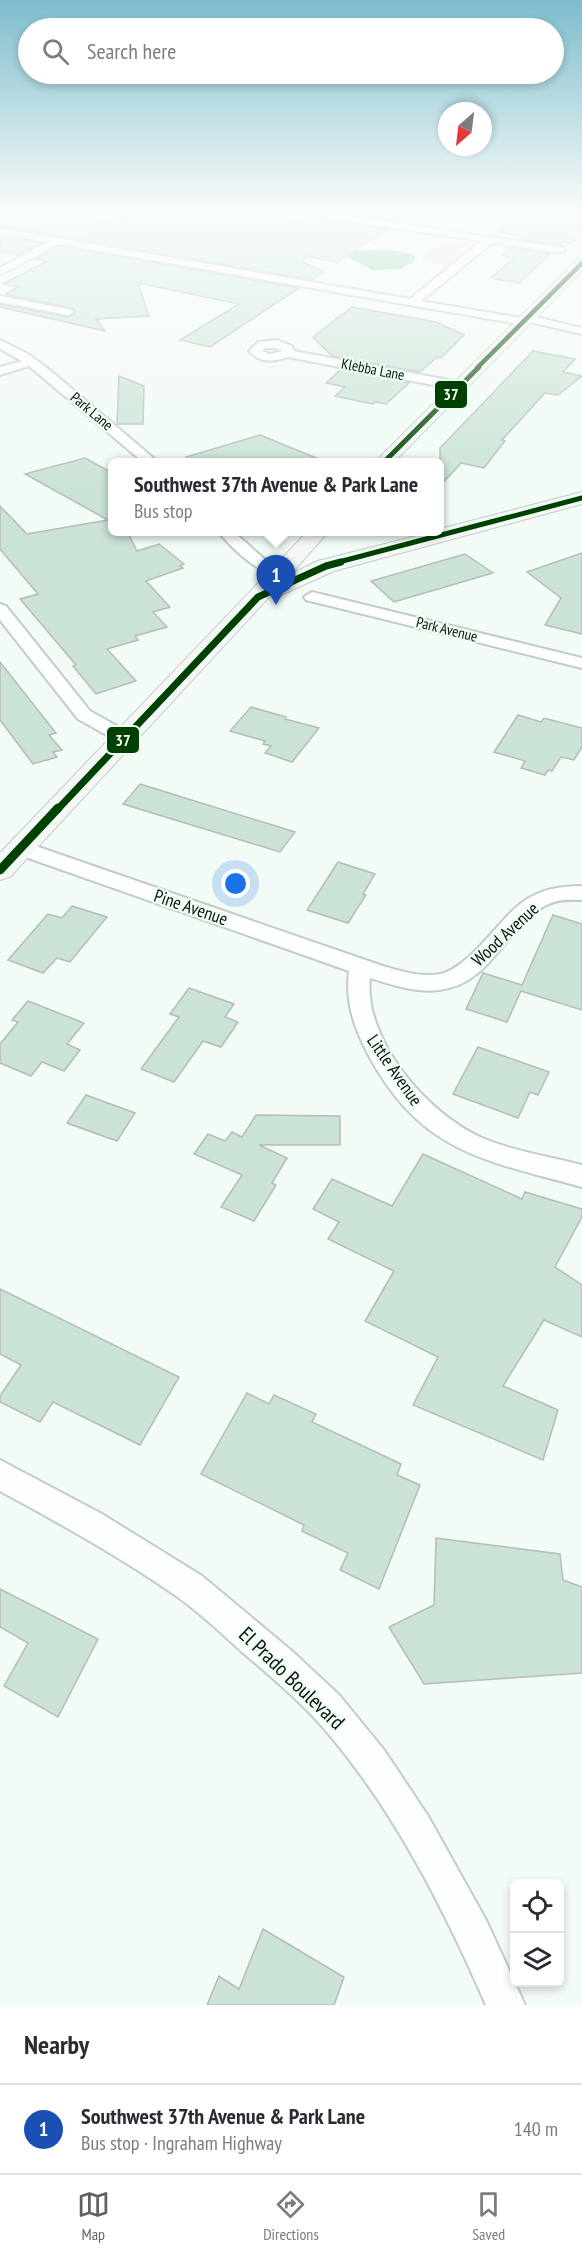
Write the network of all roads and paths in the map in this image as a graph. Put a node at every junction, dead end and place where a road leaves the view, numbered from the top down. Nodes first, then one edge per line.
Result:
1 (42, 307) edge
2 (436, 307) edge
3 (538, 307) edge
4 (68, 312) dead end
5 (525, 320) junction
6 (582, 331) edge
7 (0, 344) edge
8 (287, 353) dead end
9 (31, 362) junction
10 (0, 371) edge
11 (459, 386) junction
12 (146, 458) edge
13 (388, 458) edge
14 (582, 498) edge
15 (444, 535) edge
16 (231, 536) edge
17 (313, 536) edge
18 (439, 536) edge
19 (279, 573) junction
20 (258, 597) junction
21 (312, 597) dead end
22 (0, 609) edge
23 (582, 663) edge
24 (126, 738) junction
25 (21, 848) junction
26 (0, 870) edge
27 (582, 893) edge
28 (361, 966) junction
29 (582, 1176) edge
30 (0, 1475) edge
31 (506, 2005) edge

1 - 4 street
2 - 5 street
3 - 5 street
5 - 6 street
5 - 11 street
7 - 9 street, Park Lane
8 - 11 street, Klebba Lane
9 - 10 street
9 - 12 street, Park Lane
11 - 13 street
14 - 15 street
16 - 19 street
17 - 19 street
18 - 20 street
19 - 20 street
20 - 24 street
21 - 23 street, Park Avenue
22 - 24 street
24 - 25 street
25 - 26 street
25 - 28 street, Pine Avenue
27 - 28 street, Wood Avenue
28 - 29 street, Little Avenue
30 - 31 street, El Prado Boulevard

